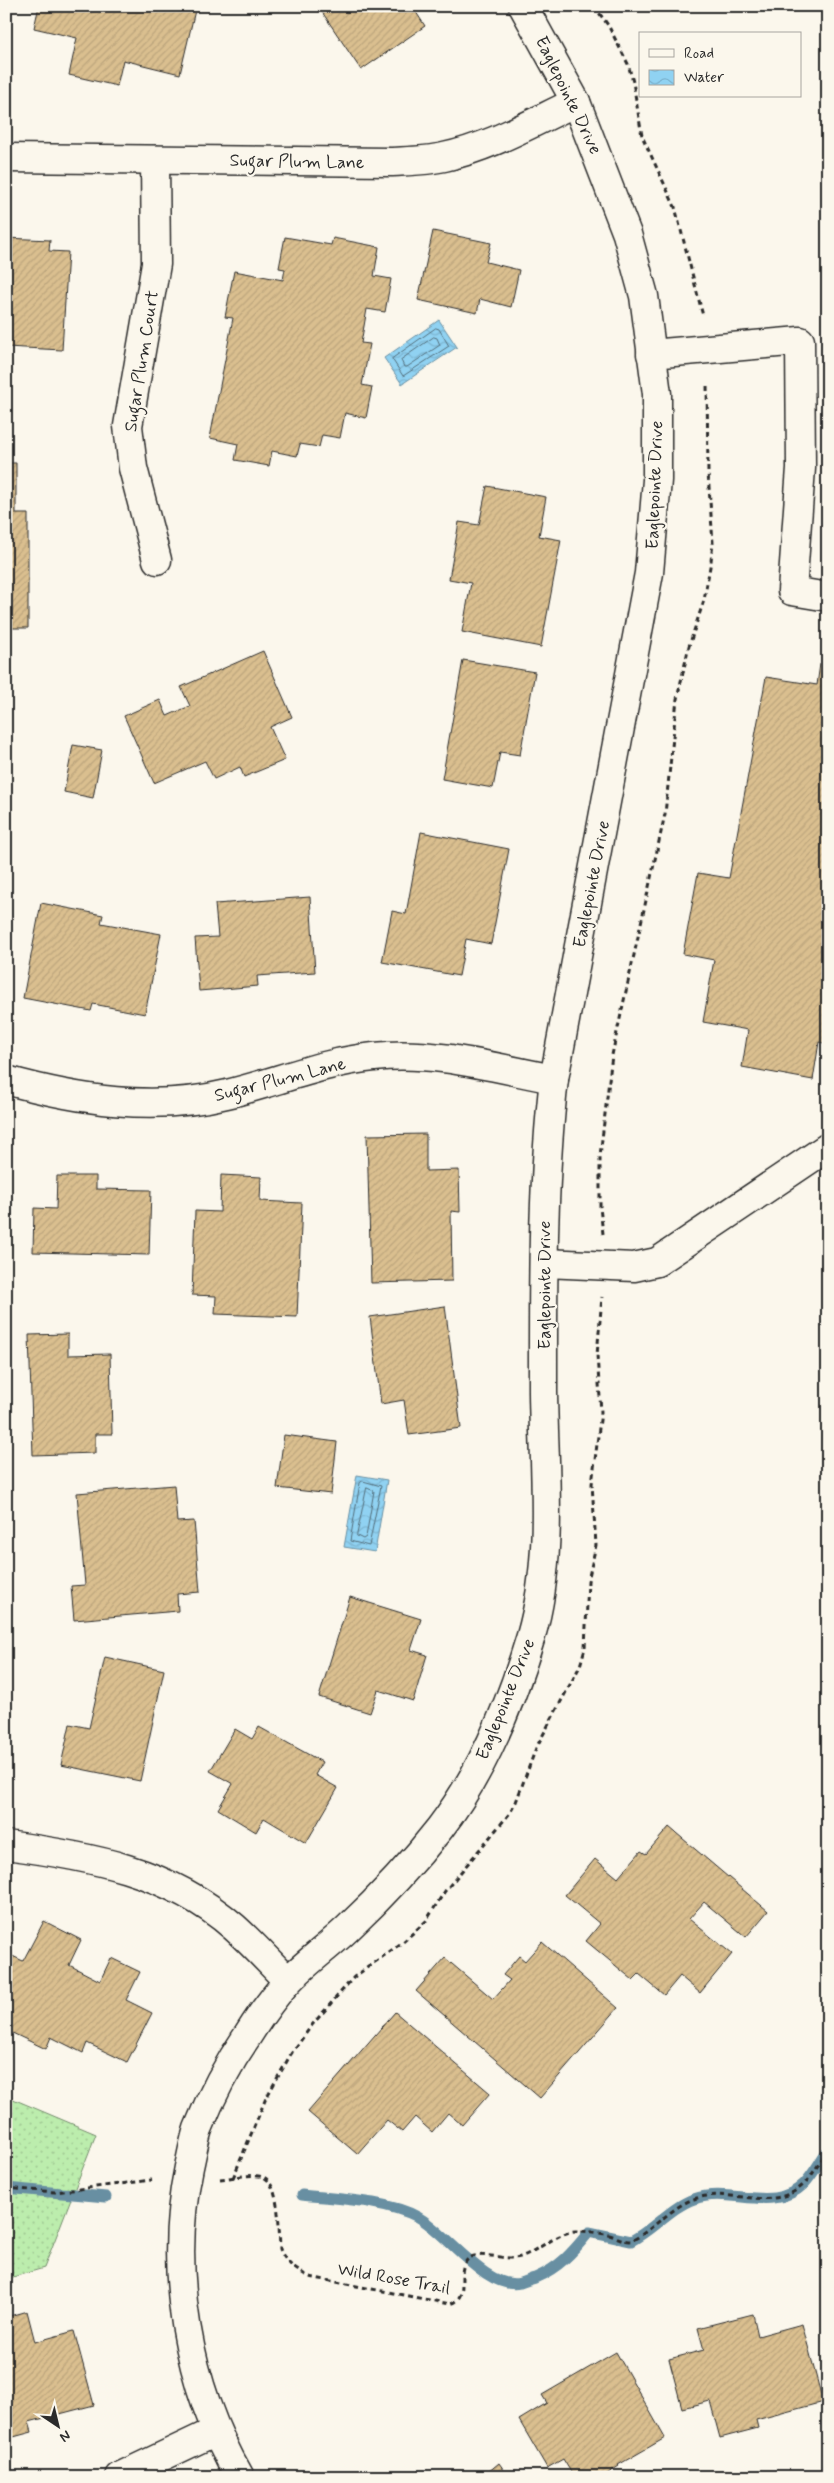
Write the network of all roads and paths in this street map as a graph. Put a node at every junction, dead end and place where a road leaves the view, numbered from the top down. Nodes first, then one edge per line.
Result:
1 (523, 6) edge
2 (576, 102) junction
3 (6, 158) edge
4 (155, 160) junction
5 (651, 354) junction
6 (157, 560) dead end
7 (828, 597) edge
8 (554, 1079) junction
9 (6, 1080) edge
10 (828, 1146) edge
11 (545, 1263) junction
12 (6, 1845) edge
13 (288, 1981) junction
14 (828, 2150) edge
15 (220, 2179) dead end
16 (152, 2180) dead end
17 (6, 2188) edge
18 (216, 2431) junction
19 (119, 2477) edge
20 (240, 2477) edge

1 - 2 street, Eaglepointe Drive
2 - 4 street, Sugar Plum Lane
2 - 5 street, Eaglepointe Drive
3 - 4 street, Sugar Plum Lane
4 - 6 street, Sugar Plum Court
5 - 7 street
5 - 8 street, Eaglepointe Drive
8 - 9 street, Sugar Plum Lane
8 - 11 street, Eaglepointe Drive
10 - 11 street
11 - 13 street, Eaglepointe Drive
12 - 13 street
13 - 18 street, Eaglepointe Drive
14 - 15 path, Wild Rose Trail
16 - 17 path
18 - 19 street
18 - 20 street, Eaglepointe Drive

